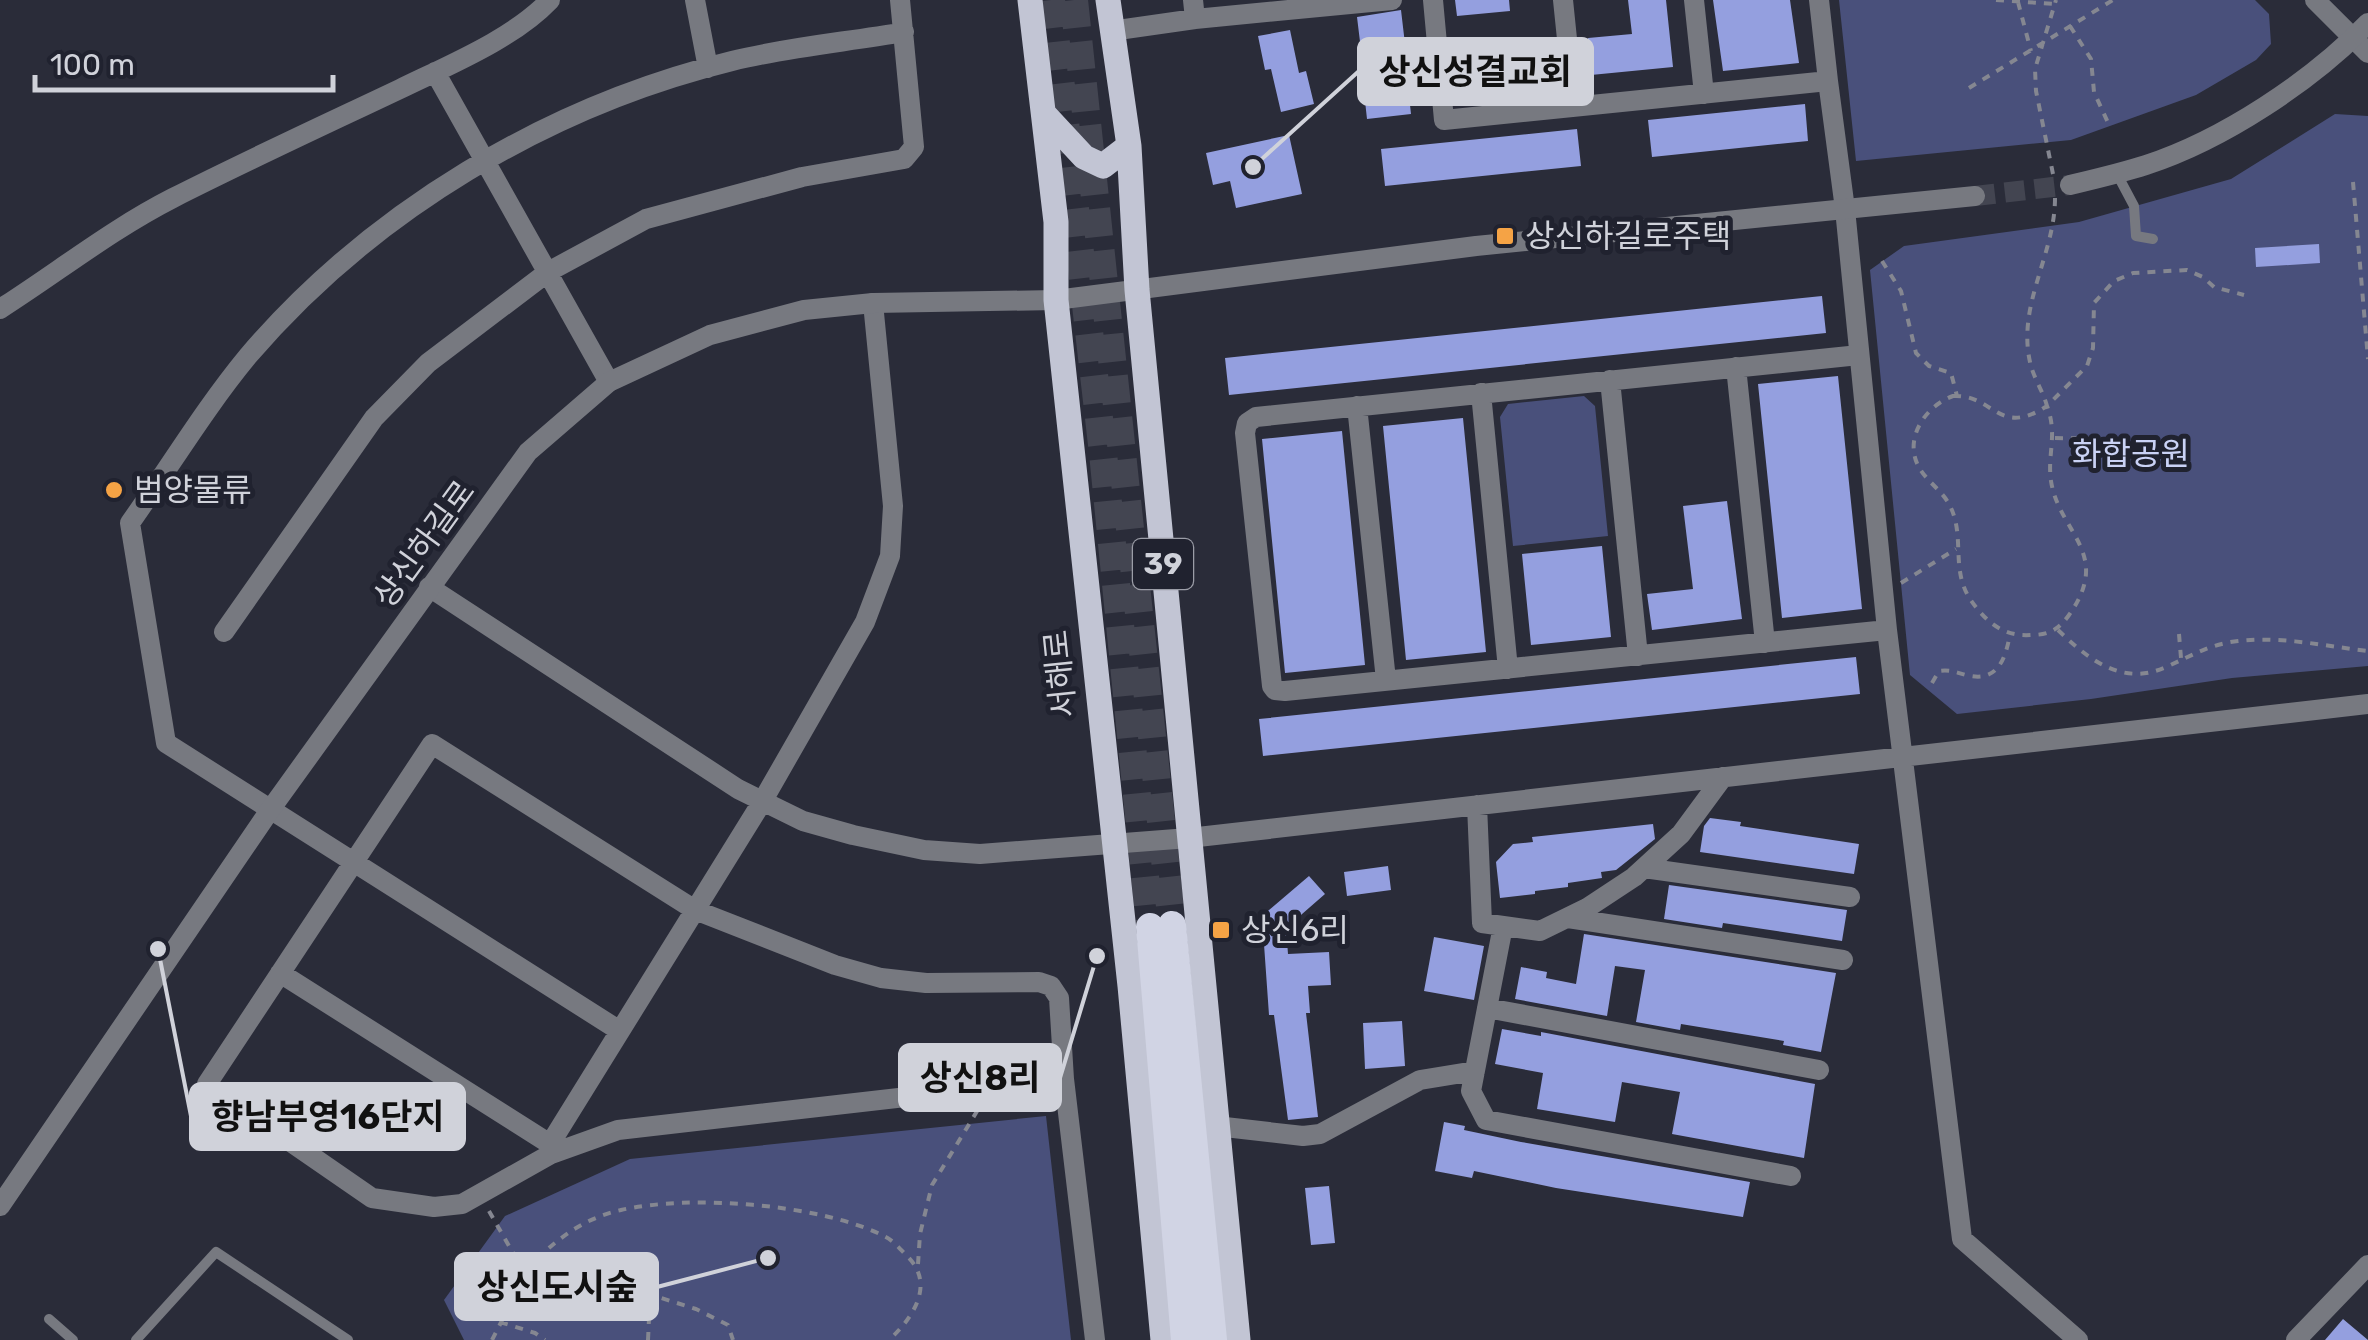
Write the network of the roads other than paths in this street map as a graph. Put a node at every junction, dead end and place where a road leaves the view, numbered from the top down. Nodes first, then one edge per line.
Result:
1 (550, 0) edge
2 (695, 0) edge
3 (900, 0) edge
4 (1030, 0) edge
5 (1108, 0) edge
6 (1392, 0) edge
7 (1434, 0) edge
8 (1563, 0) edge
9 (1694, 0) edge
10 (1819, 0) edge
11 (2315, 0) edge
12 (1308, 4) edge
13 (1194, 10) edge
14 (1112, 31) junction
15 (904, 32) junction
16 (2363, 38) edge
17 (708, 68) junction
18 (435, 72) junction
19 (1828, 81) junction
20 (1704, 94) junction
21 (1574, 107) junction
22 (1045, 115) junction
23 (1129, 146) junction
24 (484, 162) junction
25 (2116, 173) junction
26 (2059, 186) tunnel mouth
27 (1974, 196) tunnel mouth
28 (1844, 210) junction
29 (2153, 239) dead end
30 (548, 272) junction
31 (1137, 290) junction
32 (1056, 300) junction
33 (873, 304) junction
34 (0, 309) edge
35 (1858, 355) junction
36 (1736, 367) junction
37 (1610, 380) junction
38 (609, 382) junction
39 (1481, 393) junction
40 (1357, 406) junction
41 (429, 588) junction
42 (1886, 630) junction
43 (224, 632) dead end
44 (1765, 643) junction
45 (1638, 656) junction
46 (1508, 669) junction
47 (1386, 680) junction
48 (2368, 704) edge
49 (1901, 757) junction
50 (1724, 777) junction
51 (762, 802) junction
52 (1477, 805) junction
53 (270, 810) junction
54 (1189, 838) junction
55 (1113, 844) junction
56 (353, 862) junction
57 (1644, 868) junction
58 (1850, 897) dead end
59 (695, 910) junction
60 (1568, 918) junction
61 (1503, 926) junction
62 (1161, 930) junction
63 (1843, 960) dead end
64 (280, 973) junction
65 (1487, 1008) junction
66 (620, 1030) junction
67 (1818, 1070) dead end
68 (1475, 1071) junction
69 (1064, 1080) junction
70 (1216, 1126) junction
71 (550, 1149) junction
72 (1791, 1176) dead end
73 (0, 1206) edge
74 (2368, 1265) edge
75 (49, 1319) dead end
76 (73, 1340) edge
77 (136, 1340) edge
78 (348, 1340) edge
79 (1095, 1340) edge
80 (1163, 1340) edge
81 (1185, 1340) edge
82 (1213, 1340) edge
83 (1238, 1340) edge
84 (2078, 1340) edge
85 (2296, 1340) edge

1 - 18 street
2 - 17 street
3 - 15 street
4 - 22 main road, 서해로 / 39
5 - 14 main road, 서해로 / 39
6 - 12 street
7 - 21 street
8 - 21 street
9 - 20 street
10 - 19 street
11 - 16 street
12 - 13 street
13 - 14 street
14 - 23 main road, 서해로 / 39
15 - 17 street
15 - 30 street
16 - 25 street
17 - 24 street
18 - 24 street
18 - 34 street
19 - 20 street
19 - 28 street
20 - 21 street
22 - 23 main road
22 - 32 main road, 서해로 / 39
23 - 31 main road, 서해로 / 39
24 - 30 street
24 - 53 street
25 - 26 street
25 - 29 lane
27 - 28 street, 상신하길로
28 - 31 street, 상신하길로
28 - 35 street
30 - 38 street
30 - 43 street
31 - 32 street, 상신하길로
31 - 54 main road, 서해로 / 39
32 - 33 street, 상신하길로
32 - 55 main road, 서해로 / 39
33 - 38 street, 상신하길로
33 - 51 street
35 - 36 street
35 - 42 street
36 - 37 street
36 - 44 street
37 - 39 street
37 - 45 street
38 - 41 street, 상신하길로
39 - 40 street
39 - 46 street
40 - 47 street
40 - 47 street
41 - 51 street
41 - 53 street, 상신하길로
42 - 44 street
42 - 49 street
44 - 45 street
45 - 46 street
46 - 47 street
48 - 49 street
49 - 50 street
49 - 84 street
50 - 52 street
50 - 57 street
51 - 55 street
51 - 59 street
52 - 54 street
52 - 61 street
53 - 56 street
53 - 73 street, 상신하길로
54 - 55 street
54 - 62 main road, 서해로 / 39
55 - 62 main road, 서해로 / 39
56 - 59 street
56 - 64 street
56 - 66 street
57 - 58 street
57 - 60 street
59 - 66 street
59 - 69 street
60 - 61 street
60 - 63 street
61 - 65 street
62 - 70 main road, 서해로 / 39
62 - 80 main road, 서해로 / 39
62 - 81 highway, 서해로 / 39
62 - 82 highway, 서해로 / 39
64 - 71 street
64 - 71 street
65 - 67 street
65 - 68 street
66 - 71 street
68 - 70 street
68 - 72 street
69 - 71 street
69 - 79 street
70 - 83 main road, 서해로 / 39
74 - 85 street
75 - 76 lane
77 - 78 lane

